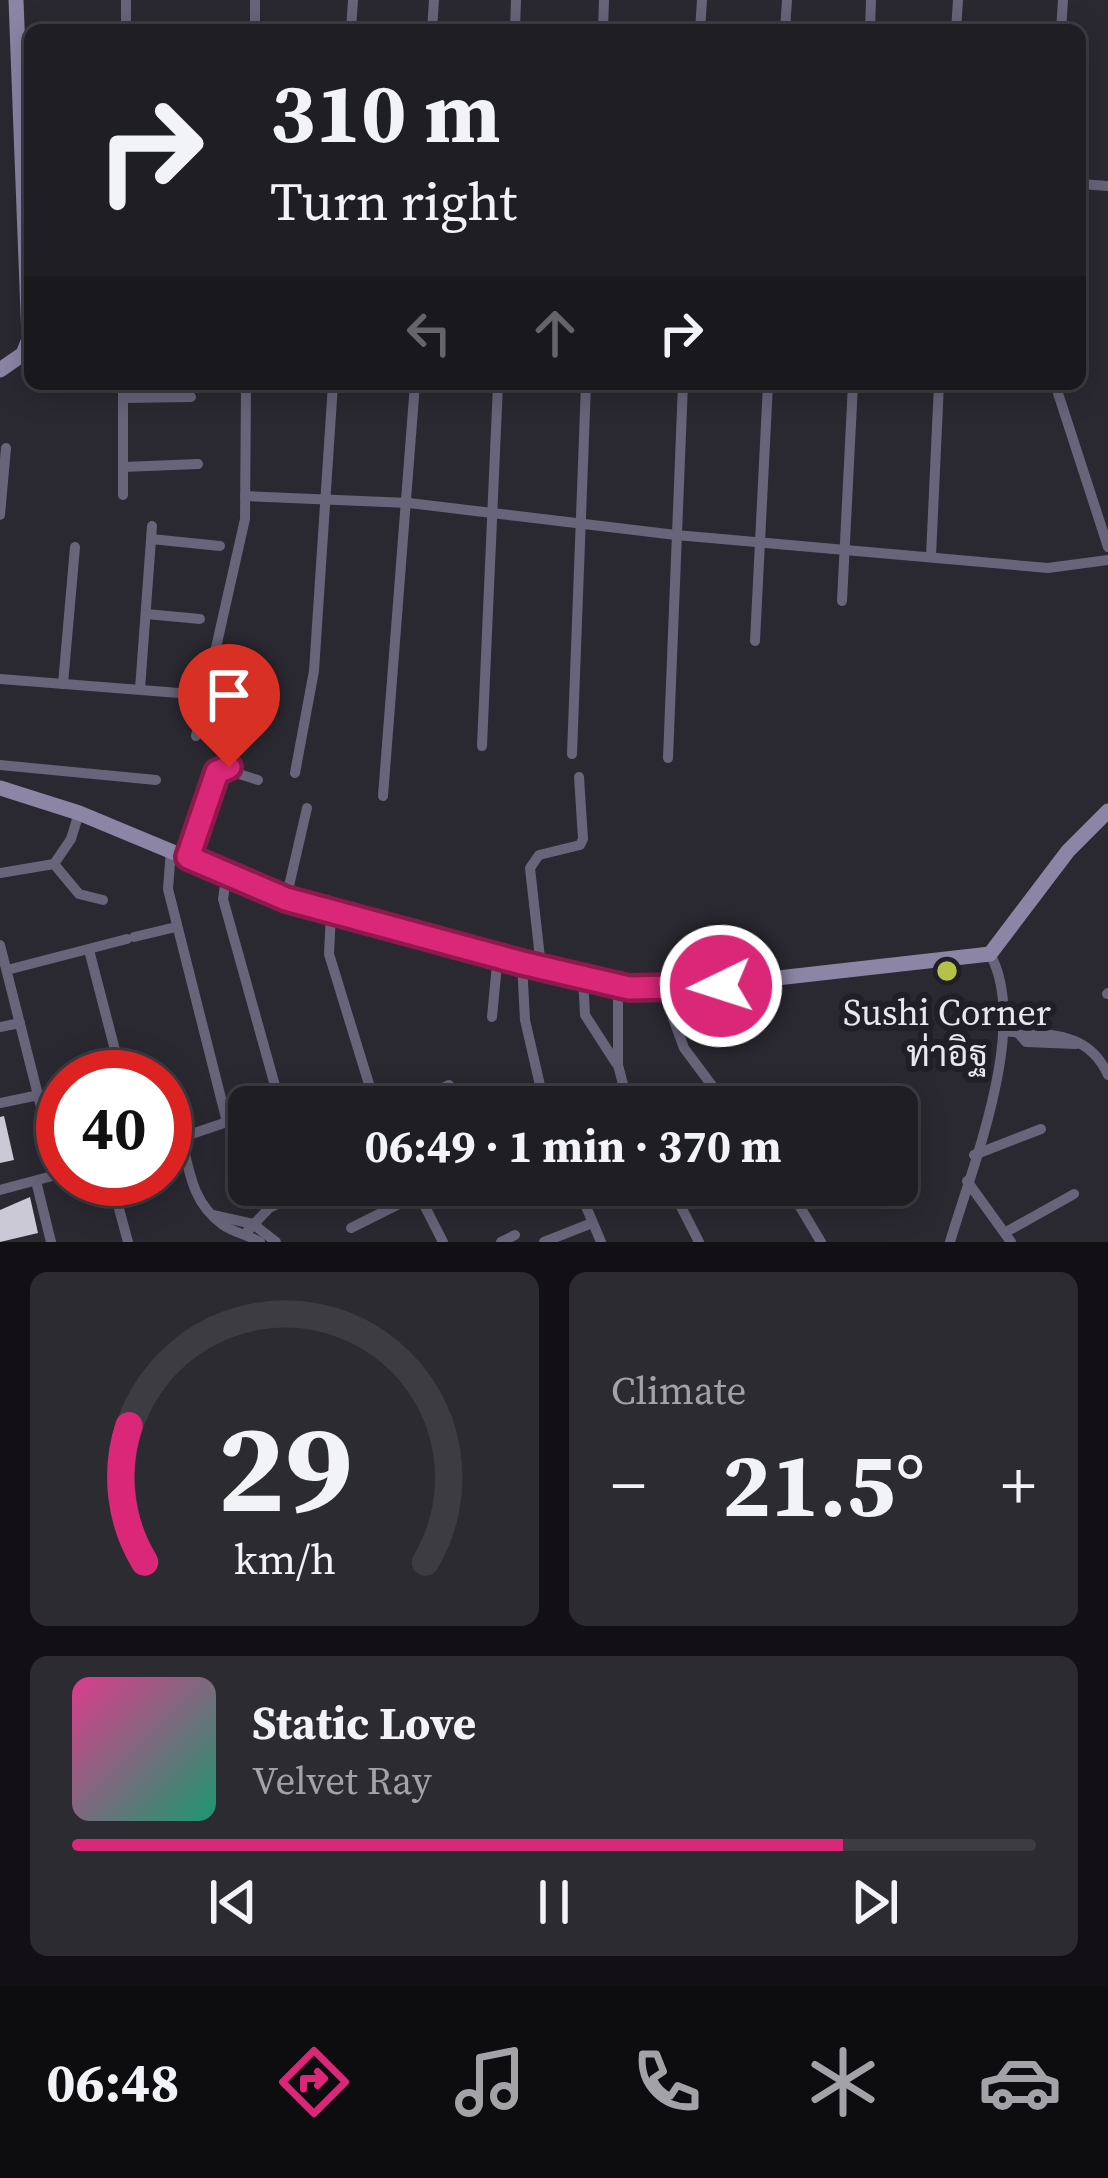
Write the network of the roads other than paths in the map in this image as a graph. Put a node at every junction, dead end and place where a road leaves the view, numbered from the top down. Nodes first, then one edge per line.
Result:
1 (16, 0) edge
2 (24, 226) edge
3 (24, 351) edge
4 (0, 370) edge
5 (122, 390) edge
6 (246, 390) edge
7 (333, 390) edge
8 (415, 390) edge
9 (498, 390) edge
10 (586, 390) edge
11 (683, 390) edge
12 (768, 390) edge
13 (853, 390) edge
14 (940, 390) edge
15 (1057, 390) edge
16 (191, 397) dead end
17 (122, 398) junction
18 (6, 448) dead end
19 (198, 464) dead end
20 (123, 467) junction
21 (123, 495) dead end
22 (245, 496) junction
23 (327, 501) junction
24 (409, 503) junction
25 (491, 512) junction
26 (0, 515) edge
27 (580, 523) junction
28 (676, 535) junction
29 (760, 542) junction
30 (220, 546) dead end
31 (75, 547) dead end
32 (1108, 547) edge
33 (845, 548) junction
34 (931, 556) junction
35 (1108, 560) edge
36 (842, 602) dead end
37 (146, 614) junction
38 (200, 619) dead end
39 (755, 641) dead end
40 (0, 679) edge
41 (62, 684) junction
42 (140, 689) junction
43 (179, 693) dead end
44 (196, 736) dead end
45 (482, 746) dead end
46 (572, 754) dead end
47 (668, 758) dead end
48 (0, 765) edge
49 (295, 772) dead end
50 (579, 777) dead end
51 (156, 780) dead end
52 (258, 780) dead end
53 (0, 788) edge
54 (383, 796) dead end
55 (307, 808) dead end
56 (1108, 811) edge
57 (79, 813) junction
58 (171, 850) junction
59 (188, 857) junction
60 (54, 864) junction
61 (227, 872) junction
62 (0, 873) edge
63 (286, 899) junction
64 (104, 900) dead end
65 (331, 913) junction
66 (176, 927) junction
67 (0, 945) edge
68 (89, 950) junction
69 (990, 954) junction
70 (498, 955) junction
71 (522, 963) junction
72 (541, 967) junction
73 (7, 970) junction
74 (583, 977) junction
75 (618, 985) junction
76 (663, 991) junction
77 (492, 1017) dead end
78 (20, 1023) junction
79 (0, 1028) edge
80 (1003, 1031) junction
81 (115, 1050) edge
82 (617, 1065) junction
83 (1108, 1075) edge
84 (36, 1084) edge
85 (449, 1084) dead end
86 (275, 1086) edge
87 (370, 1086) edge
88 (445, 1086) edge
89 (538, 1086) edge
90 (623, 1086) edge
91 (712, 1086) edge
92 (36, 1096) edge
93 (0, 1102) edge
94 (1041, 1129) dead end
95 (192, 1133) edge
96 (974, 1155) junction
97 (36, 1181) edge
98 (967, 1181) junction
99 (192, 1186) edge
100 (0, 1190) edge
101 (1074, 1194) dead end
102 (42, 1206) edge
103 (118, 1206) edge
104 (273, 1206) edge
105 (389, 1206) edge
106 (424, 1206) edge
107 (586, 1206) edge
108 (681, 1206) edge
109 (800, 1206) edge
110 (592, 1222) junction
111 (351, 1228) dead end
112 (249, 1229) junction
113 (515, 1235) dead end
114 (1008, 1237) edge
115 (51, 1242) edge
116 (128, 1242) edge
117 (260, 1242) edge
118 (276, 1242) edge
119 (443, 1242) edge
120 (501, 1242) edge
121 (544, 1242) edge
122 (601, 1242) edge
123 (699, 1242) edge
124 (821, 1242) edge
125 (950, 1242) edge

1 - 2 street
3 - 4 street
5 - 17 street
6 - 22 street
7 - 23 street
8 - 24 street
9 - 25 street
10 - 27 street
11 - 28 street
12 - 29 street
13 - 33 street
14 - 34 street
15 - 32 street
16 - 17 street
17 - 20 street
18 - 26 street
19 - 20 street
20 - 21 street
22 - 23 street
22 - 44 street
23 - 24 street
23 - 49 street
24 - 25 street
24 - 54 street
25 - 27 street
25 - 45 street
27 - 28 street
27 - 46 street
28 - 29 street
28 - 47 street
29 - 33 street
29 - 39 street
30 - 37 street
31 - 41 street
33 - 34 street
33 - 36 street
34 - 35 street
37 - 38 street
37 - 42 street
40 - 41 street
41 - 42 street
42 - 43 street
48 - 51 street
50 - 72 street
52 - 59 street
53 - 57 street
55 - 63 street
56 - 69 street
57 - 58 street
57 - 60 street
58 - 59 street
58 - 66 street
59 - 61 street
60 - 62 street
60 - 64 street
61 - 63 street
61 - 86 street
63 - 65 street
65 - 70 street
65 - 87 street
66 - 68 street
66 - 95 street
67 - 73 street
68 - 73 street
68 - 81 street
69 - 76 street
69 - 80 street
70 - 71 street
70 - 77 street
71 - 72 street
71 - 89 street
72 - 74 street
73 - 78 street
74 - 75 street
74 - 82 street
75 - 76 street
75 - 82 street
76 - 91 street
78 - 79 street
78 - 84 street
80 - 83 street
80 - 96 street
82 - 90 street
85 - 88 street
92 - 93 street
94 - 96 street
96 - 98 street
97 - 100 street
98 - 114 street
98 - 125 street
99 - 112 street
101 - 114 street
102 - 115 street
103 - 116 street
104 - 112 street
105 - 111 street
106 - 119 street
107 - 110 street
108 - 123 street
109 - 124 street
110 - 121 street
110 - 122 street
112 - 117 street
112 - 118 street
113 - 120 street

